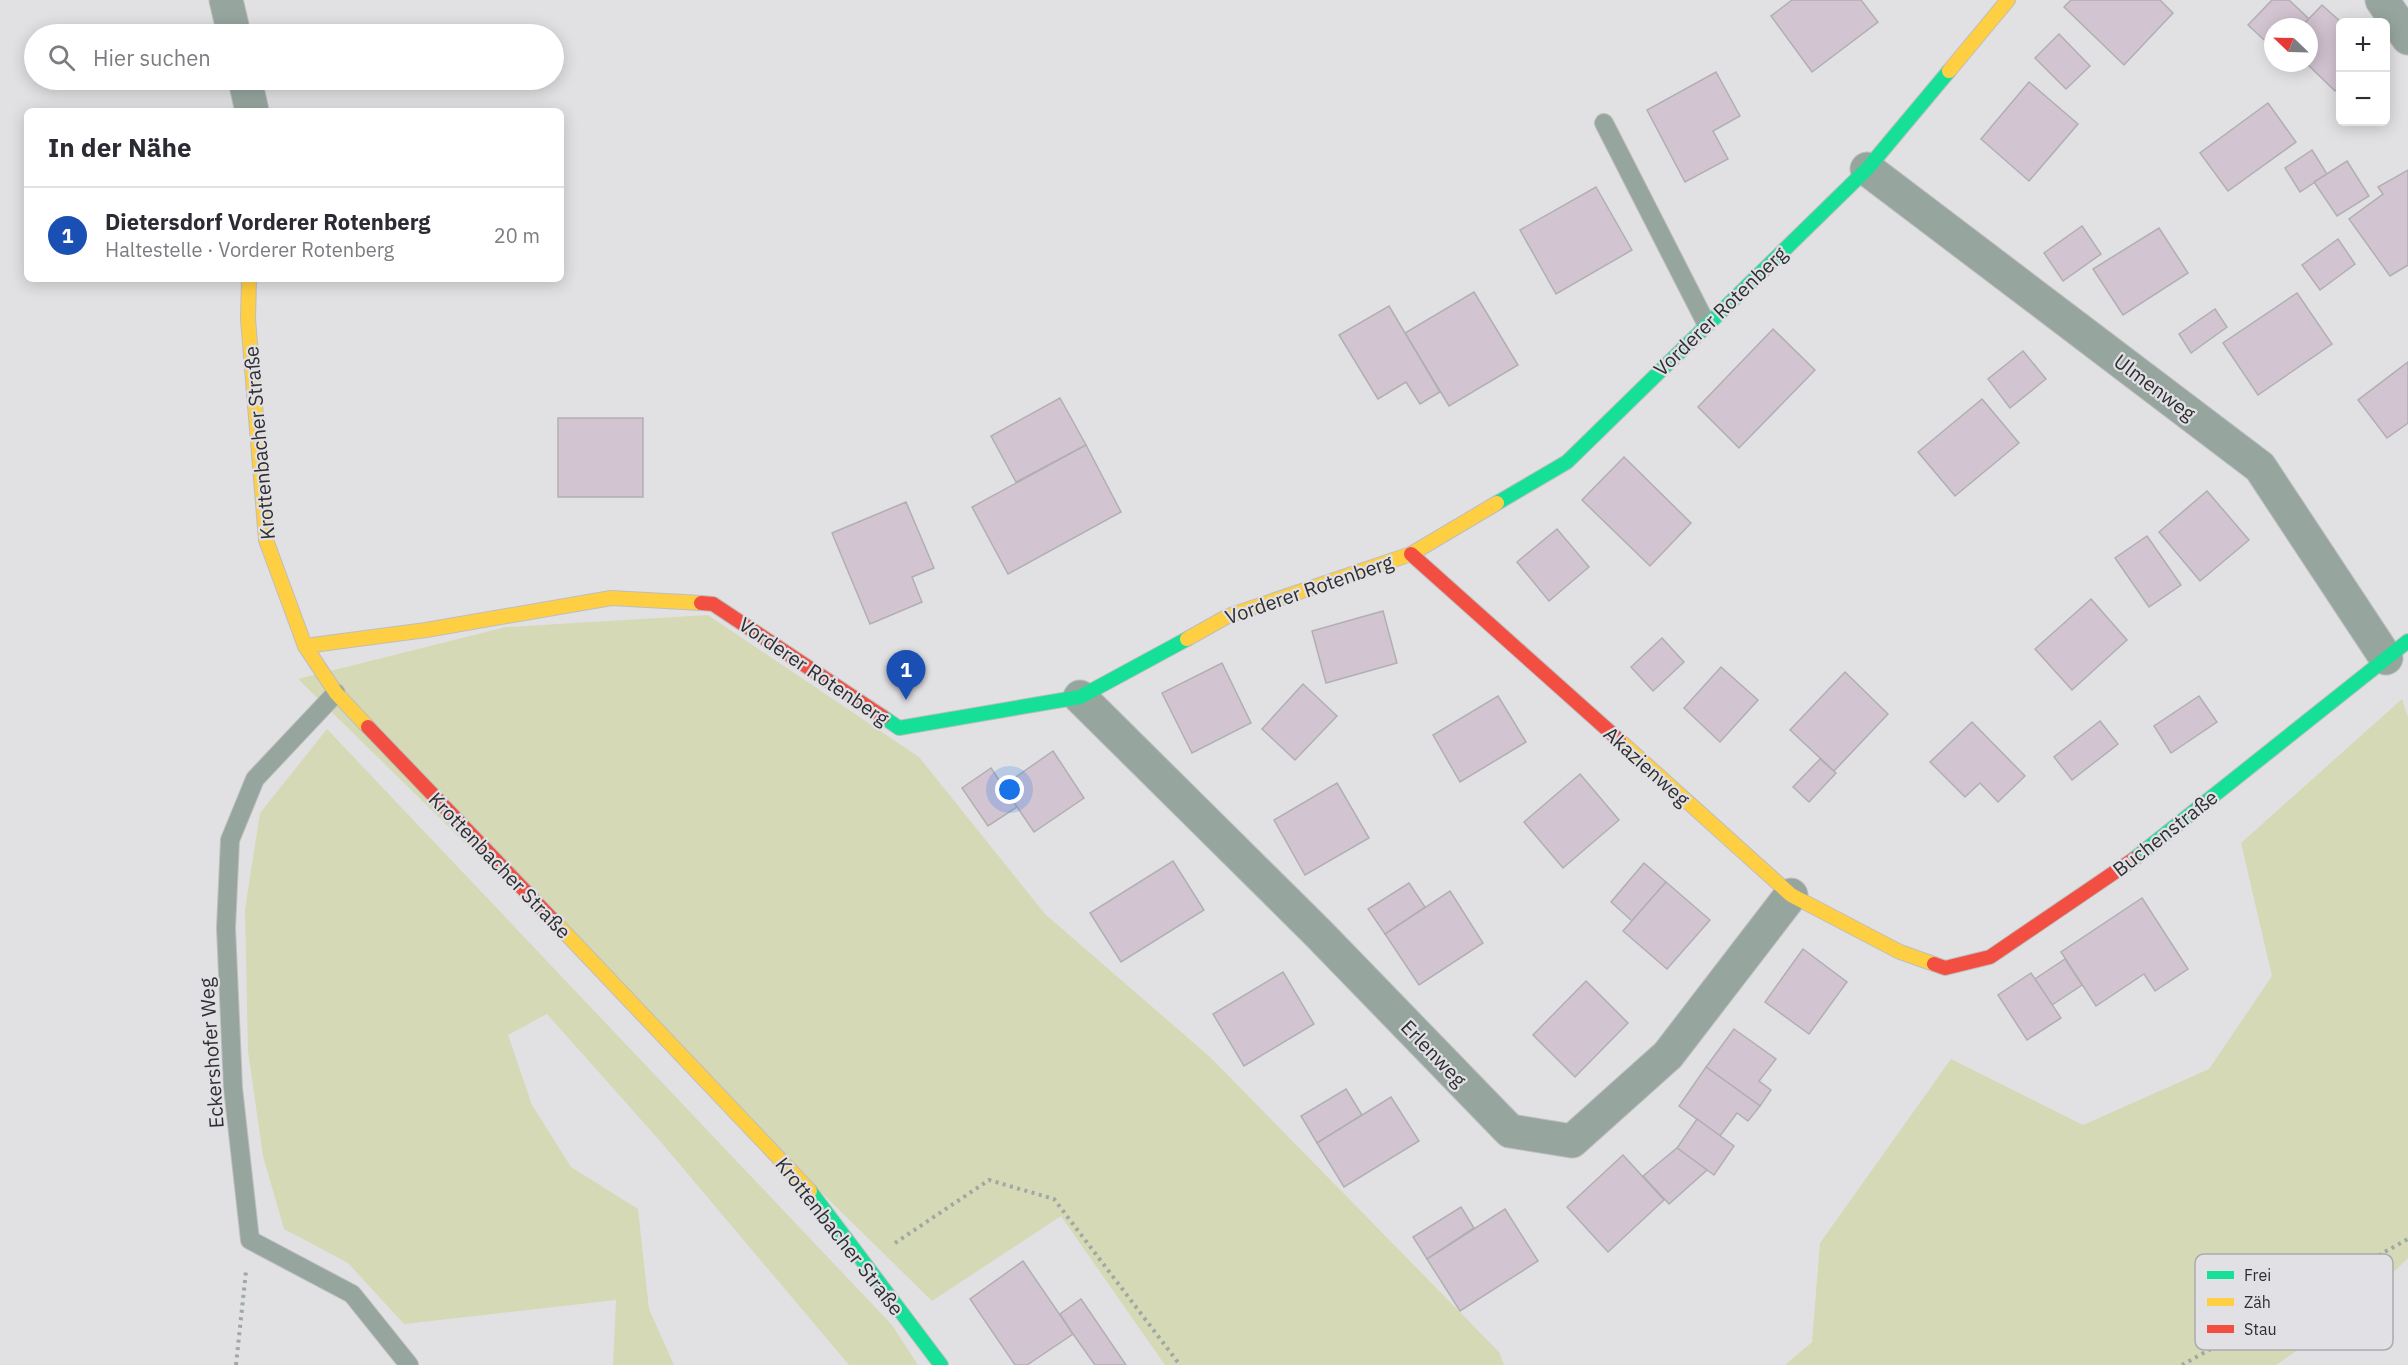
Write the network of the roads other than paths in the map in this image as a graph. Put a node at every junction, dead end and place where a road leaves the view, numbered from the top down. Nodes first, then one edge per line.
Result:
1 (226, 0) edge
2 (2008, 0) edge
3 (2382, 0) edge
4 (232, 24) edge
5 (2408, 38) edge
6 (247, 90) edge
7 (251, 108) edge
8 (1604, 123) dead end
9 (1867, 169) junction
10 (249, 282) edge
11 (1706, 323) junction
12 (1411, 554) junction
13 (305, 646) junction
14 (2397, 650) edge
15 (336, 693) junction
16 (1080, 697) junction
17 (1791, 895) junction
18 (1900, 952) joint
19 (409, 1365) edge
20 (941, 1365) edge

1 - 4 street
2 - 9 street, Vorderer Rotenberg
3 - 5 street
6 - 7 street
8 - 11 lane
9 - 11 street, Vorderer Rotenberg
9 - 14 street, Ulmenweg
10 - 13 street, Krottenbacher Straße
11 - 12 street, Vorderer Rotenberg
12 - 16 street, Vorderer Rotenberg
12 - 17 street, Akazienweg
13 - 15 street, Krottenbacher Straße
13 - 16 street, Vorderer Rotenberg
14 - 18 street, Buchenstraße
15 - 19 lane, Eckershofer Weg
15 - 20 street, Krottenbacher Straße
16 - 17 street, Erlenweg
17 - 18 street, Akazienweg

